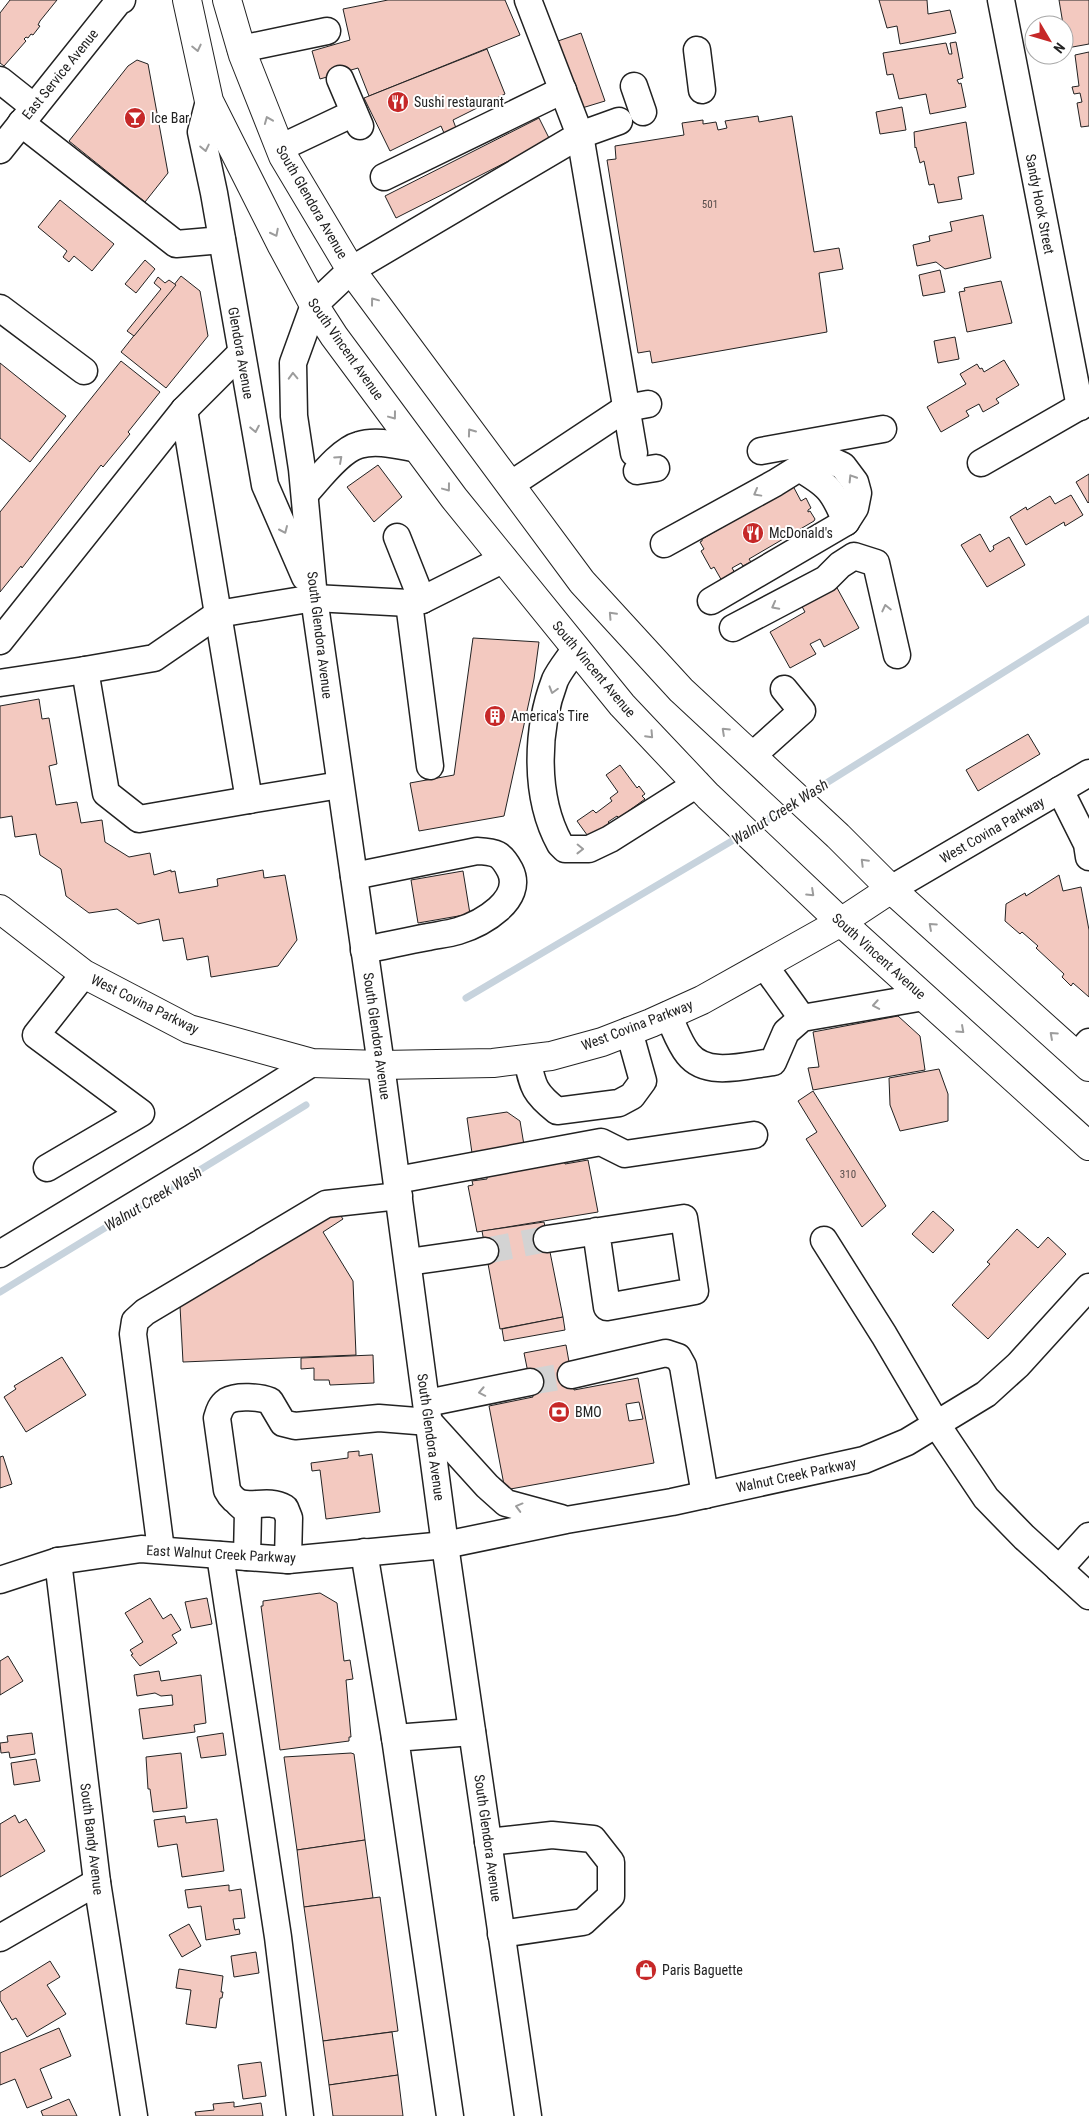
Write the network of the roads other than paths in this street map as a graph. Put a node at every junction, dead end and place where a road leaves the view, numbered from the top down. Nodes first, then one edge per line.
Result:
1 (122, 0) edge
2 (186, 0) edge
3 (227, 0) edge
4 (528, 0) edge
5 (1001, 0) edge
6 (327, 31) dead end
7 (241, 49) junction
8 (697, 50) dead end
9 (340, 79) dead end
10 (0, 80) edge
11 (634, 86) dead end
12 (563, 90) junction
13 (702, 90) dead end
14 (209, 101) junction
15 (28, 115) junction
16 (580, 135) junction
17 (280, 148) junction
18 (0, 150) edge
19 (384, 177) dead end
20 (222, 240) junction
21 (352, 270) junction
22 (314, 305) junction
23 (0, 308) edge
24 (241, 352) junction
25 (84, 371) dead end
26 (1084, 404) edge
27 (637, 406) junction
28 (184, 410) junction
29 (883, 429) dead end
30 (418, 449) junction
31 (760, 451) dead end
32 (981, 463) dead end
33 (642, 464) dead end
34 (510, 485) junction
35 (305, 494) junction
36 (397, 536) dead end
37 (664, 544) dead end
38 (504, 559) junction
39 (314, 598) junction
40 (711, 601) dead end
41 (416, 602) junction
42 (218, 614) junction
43 (733, 628) dead end
44 (0, 641) edge
45 (576, 648) junction
46 (897, 655) dead end
47 (85, 670) junction
48 (0, 683) edge
49 (784, 689) dead end
50 (752, 756) junction
51 (430, 766) dead end
52 (1089, 773) edge
53 (697, 784) junction
54 (340, 785) junction
55 (1060, 790) junction
56 (250, 800) junction
57 (1089, 857) edge
58 (354, 876) junction
59 (891, 889) junction
60 (2, 913) edge
61 (841, 922) junction
62 (364, 950) junction
63 (764, 964) junction
64 (84, 974) junction
65 (924, 997) junction
66 (668, 1015) junction
67 (802, 1018) junction
68 (629, 1031) junction
69 (1085, 1055) edge
70 (527, 1059) junction
71 (312, 1063) junction
72 (382, 1065) junction
73 (754, 1136) dead end
74 (1089, 1146) edge
75 (47, 1168) dead end
76 (398, 1188) junction
77 (596, 1231) dead end
78 (547, 1239) tunnel mouth
79 (824, 1240) dead end
80 (486, 1251) tunnel mouth
81 (0, 1254) edge
82 (408, 1262) junction
83 (1089, 1287) edge
84 (571, 1375) tunnel mouth
85 (530, 1382) tunnel mouth
86 (428, 1412) junction
87 (937, 1425) junction
88 (705, 1494) junction
89 (239, 1504) junction
90 (566, 1520) junction
91 (1089, 1536) edge
92 (446, 1545) junction
93 (162, 1550) junction
94 (364, 1552) junction
95 (220, 1555) junction
96 (247, 1557) junction
97 (288, 1560) junction
98 (58, 1561) junction
99 (1059, 1570) junction
100 (0, 1580) edge
101 (1089, 1596) edge
102 (472, 1732) junction
103 (395, 1738) junction
104 (488, 1842) junction
105 (97, 1882) junction
106 (501, 1934) junction
107 (0, 1938) edge
108 (134, 2116) edge
109 (300, 2116) edge
110 (450, 2116) edge
111 (528, 2116) edge

1 - 15 street, East Service Avenue
2 -> 14 main road
3 - 7 main road, South Glendora Avenue
4 - 12 street
5 - 26 street, Sandy Hook Street
6 - 7 street
17 -> 7 main road, South Glendora Avenue
8 - 13 street
9 - 17 street
10 - 15 street
11 - 16 street
12 - 16 street
12 - 19 street
14 -> 20 street, Glendora Avenue
14 -> 22 main road, South Vincent Avenue
15 - 18 street, East Service Avenue
15 - 20 street
16 - 21 street
16 - 27 street
17 - 21 main road, South Glendora Avenue
20 - 24 street, Glendora Avenue
21 - 22 street, South Glendora Avenue
34 -> 21 main road
22 -> 30 main road, South Vincent Avenue
35 -> 22 street, South Glendora Avenue
23 - 25 street
24 - 28 street
24 -> 39 street, Glendora Avenue
26 - 32 street
27 - 33 street
27 - 34 street
28 - 42 street
28 - 44 street
29 - 31 street
35 -> 30 street
30 -> 38 main road, South Vincent Avenue
50 -> 34 main road
35 - 39 street, South Glendora Avenue
36 - 41 street
40 -> 37 street
38 - 41 street
38 - 45 main road, South Vincent Avenue
39 - 41 street
39 - 42 street
39 - 54 street, South Glendora Avenue
41 - 51 street
42 - 47 street
42 - 56 street
46 -> 43 street
45 -> 53 main road, South Vincent Avenue
45 -> 53 street
47 - 48 street
47 - 56 street
49 - 50 street
59 -> 50 main road
52 - 55 street, West Covina Parkway
53 -> 61 main road, South Vincent Avenue
54 - 56 street
54 - 58 street, South Glendora Avenue
55 - 57 street
55 - 59 street, West Covina Parkway
58 - 62 street, South Glendora Avenue
58 - 62 street
59 - 61 main road, West Covina Parkway
69 -> 59 main road
60 - 64 main road, West Covina Parkway
61 - 63 main road, West Covina Parkway
61 - 65 main road, South Vincent Avenue
62 - 72 street, South Glendora Avenue
63 - 66 main road, West Covina Parkway
63 - 67 street
64 - 71 main road, West Covina Parkway
64 - 75 street
65 -> 67 street
65 -> 74 main road, South Vincent Avenue
66 - 67 street
66 - 68 main road, West Covina Parkway
68 - 70 main road, West Covina Parkway
68 - 70 street
70 - 72 main road, West Covina Parkway
71 - 72 main road, West Covina Parkway
71 - 81 street
72 - 76 street, South Glendora Avenue
73 - 76 street
76 - 82 street, South Glendora Avenue
76 - 93 street
77 - 78 street
79 - 87 street
80 - 82 street
82 - 86 street, South Glendora Avenue
83 - 87 street, Walnut Creek Parkway
84 - 88 street
85 -> 86 street
86 - 89 street
90 -> 86 street
86 - 92 street, South Glendora Avenue
87 - 88 street, Walnut Creek Parkway
87 - 99 street
88 - 90 street, Walnut Creek Parkway
89 - 96 street
89 - 97 street
90 - 92 street, Walnut Creek Parkway
91 - 99 street
92 - 94 street, East Walnut Creek Parkway
92 - 102 street, South Glendora Avenue
93 - 95 street, East Walnut Creek Parkway
93 - 98 street, East Walnut Creek Parkway
94 - 97 street, East Walnut Creek Parkway
94 - 103 street
95 - 96 street, East Walnut Creek Parkway
95 - 109 street
96 - 97 street, East Walnut Creek Parkway
98 - 100 street, East Walnut Creek Parkway
98 - 105 street, South Bandy Avenue
99 - 101 street
102 - 103 street
102 - 104 street, South Glendora Avenue
103 - 110 street
104 - 106 street, South Glendora Avenue
104 - 106 street
105 - 107 street
105 - 108 street, South Bandy Avenue
106 - 111 street, South Glendora Avenue

